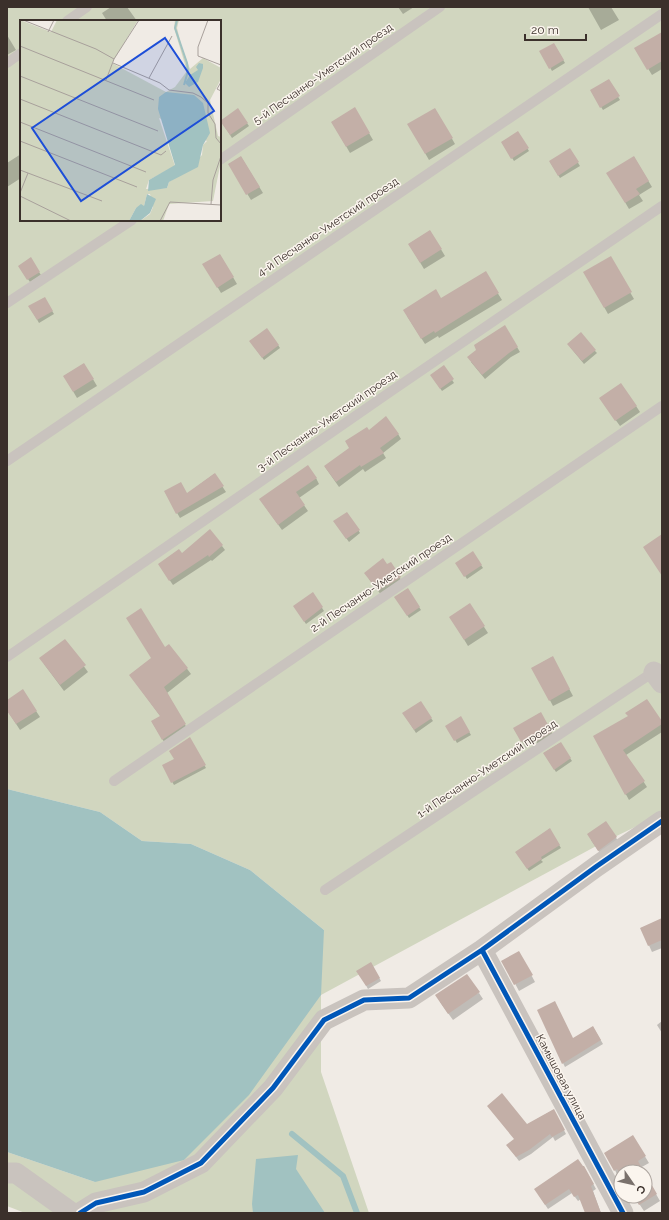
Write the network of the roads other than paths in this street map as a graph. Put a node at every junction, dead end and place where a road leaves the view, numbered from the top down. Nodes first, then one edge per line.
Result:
1 (87, 7) edge
2 (440, 7) edge
3 (662, 14) edge
4 (68, 20) edge
5 (20, 54) edge
6 (7, 63) edge
7 (221, 159) edge
8 (662, 206) edge
9 (130, 221) edge
10 (7, 303) edge
11 (662, 406) edge
12 (7, 461) edge
13 (7, 657) edge
14 (659, 674) edge
15 (114, 780) dead end
16 (662, 821) edge
17 (325, 890) dead end
18 (482, 950) junction
19 (7, 1174) edge
20 (72, 1213) edge
21 (80, 1213) edge
22 (623, 1213) edge

1 - 4 lane
2 - 7 lane, 5-й Песчанно-Уметский проезд
3 - 12 lane, 4-й Песчанно-Уметский проезд
5 - 6 lane
8 - 13 lane, 3-й Песчанно-Уметский проезд
9 - 10 lane
11 - 15 lane, 2-й Песчанно-Уметский проезд
14 - 17 lane, 1-й Песчанно-Уметский проезд
16 - 18 street
18 - 21 street
18 - 22 street, Камышовая улица
19 - 20 street

